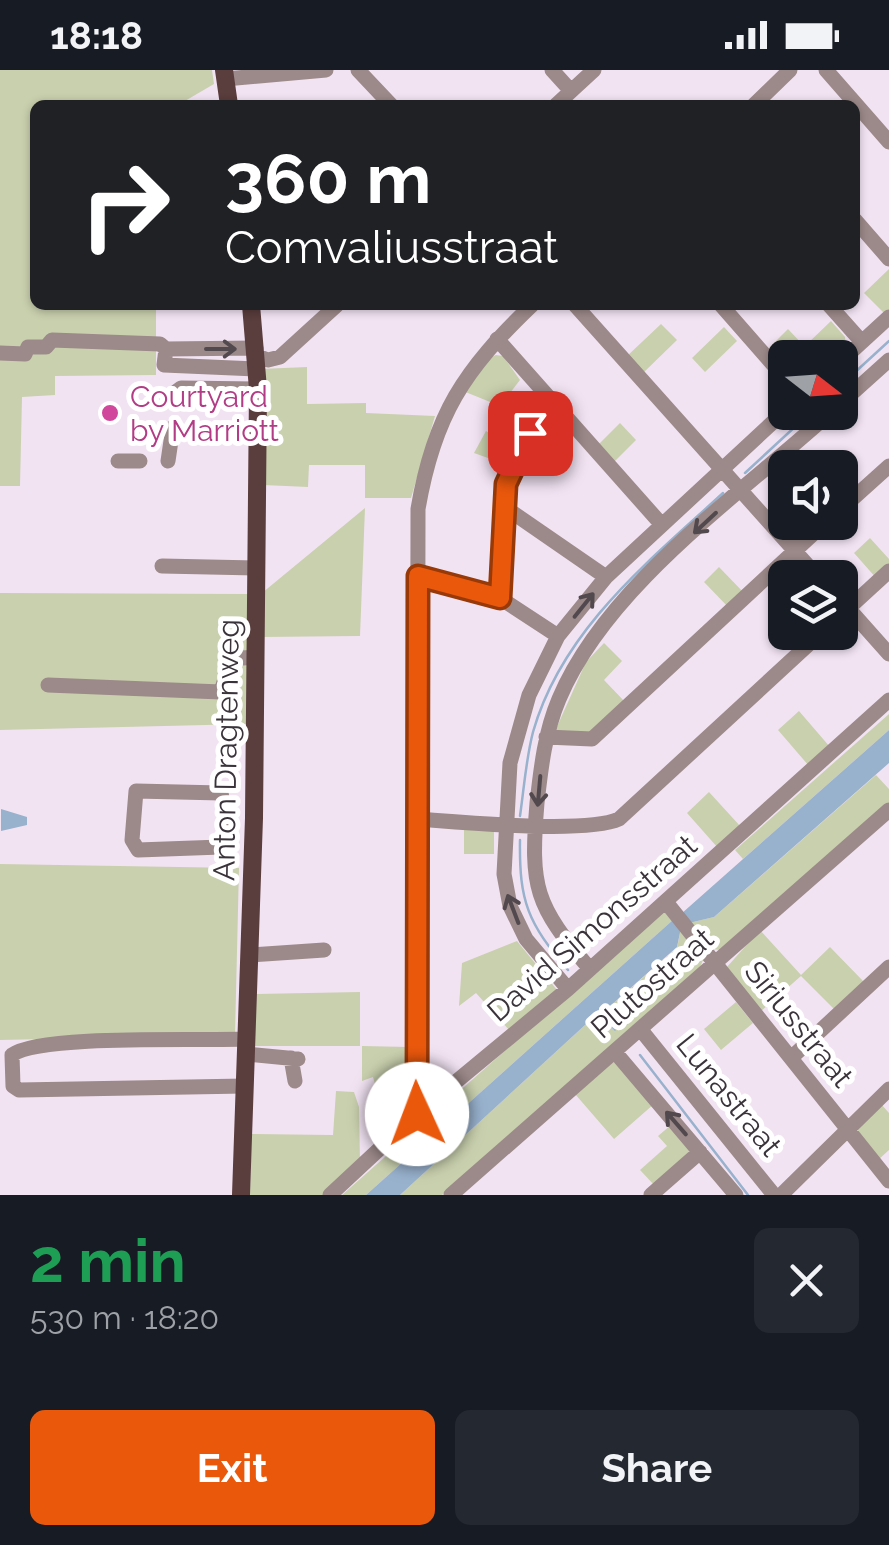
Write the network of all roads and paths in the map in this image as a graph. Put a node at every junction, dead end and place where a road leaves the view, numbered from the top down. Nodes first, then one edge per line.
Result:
1 (326, 70) edge
2 (358, 70) edge
3 (552, 70) edge
4 (594, 70) edge
5 (790, 70) edge
6 (826, 70) edge
7 (225, 75) edge
8 (571, 91) junction
9 (228, 100) edge
10 (385, 100) edge
11 (561, 100) edge
12 (759, 100) edge
13 (852, 100) edge
14 (860, 109) edge
15 (889, 142) edge
16 (860, 226) edge
17 (889, 258) edge
18 (252, 310) edge
19 (332, 310) edge
20 (527, 310) edge
21 (580, 310) edge
22 (724, 310) edge
23 (833, 310) edge
24 (889, 317) edge
25 (497, 339) junction
26 (862, 342) junction
27 (858, 346) edge
28 (0, 354) edge
29 (257, 358) junction
30 (768, 359) edge
31 (886, 369) edge
32 (258, 390) junction
33 (858, 390) edge
34 (173, 403) dead end
35 (557, 410) junction
36 (768, 427) edge
37 (810, 430) edge
38 (258, 437) junction
39 (118, 461) dead end
40 (140, 461) dead end
41 (168, 461) dead end
42 (722, 466) junction
43 (889, 466) edge
44 (740, 491) junction
45 (858, 494) edge
46 (503, 506) junction
47 (662, 525) junction
48 (806, 540) edge
49 (794, 551) junction
50 (803, 560) edge
51 (162, 566) dead end
52 (256, 568) junction
53 (889, 571) edge
54 (418, 576) junction
55 (606, 577) junction
56 (858, 596) edge
57 (500, 598) junction
58 (858, 623) edge
59 (558, 636) junction
60 (802, 650) edge
61 (889, 654) edge
62 (255, 657) junction
63 (48, 685) dead end
64 (889, 700) edge
65 (546, 736) junction
66 (889, 810) edge
67 (226, 817) junction
68 (254, 818) junction
69 (417, 819) junction
70 (536, 824) junction
71 (504, 825) junction
72 (669, 906) junction
73 (324, 950) dead end
74 (250, 955) junction
75 (715, 964) junction
76 (889, 967) edge
77 (590, 969) junction
78 (568, 988) junction
79 (640, 1030) junction
80 (246, 1046) junction
81 (615, 1052) junction
82 (791, 1058) junction
83 (295, 1080) dead end
84 (245, 1086) junction
85 (889, 1089) edge
86 (417, 1114) junction
87 (847, 1128) junction
88 (700, 1152) junction
89 (889, 1181) edge
90 (241, 1195) edge
91 (330, 1195) edge
92 (450, 1195) edge
93 (651, 1195) edge
94 (736, 1195) edge
95 (777, 1195) edge

1 - 7 street
2 - 10 street
3 - 8 street
4 - 8 street
5 - 12 street
6 - 13 street
7 - 9 main road
8 - 11 street
14 - 15 street
16 - 17 street
18 - 29 main road, Anton Dragtenweg
19 - 29 street
20 - 25 street
21 - 42 street
22 - 30 street
23 - 26 street
24 - 26 street
25 - 35 street
25 - 54 street
26 - 27 street
28 - 29 street
29 - 32 main road, Anton Dragtenweg
31 - 33 street
32 - 34 street
32 - 38 main road, Anton Dragtenweg
35 - 46 street
35 - 47 street
36 - 42 street
37 - 44 street
38 - 41 street
38 - 52 main road, Anton Dragtenweg
39 - 40 street
42 - 44 street
42 - 47 street
43 - 45 street
44 - 49 street
44 -> 65 street
46 - 55 street
46 - 57 street
47 - 55 street
48 - 49 street
49 - 50 street
49 - 65 street
51 - 52 street
52 - 62 main road, Anton Dragtenweg
53 - 56 street
54 - 57 street
54 - 69 street
59 -> 55 street
57 - 59 street
58 - 61 street
59 - 71 street
60 - 70 street
62 - 63 street
62 - 68 main road, Anton Dragtenweg
64 - 72 street, David Simonsstraat
65 -> 70 street
66 - 75 street, Plutostraat
67 - 67 street
67 - 68 street
68 - 74 main road, Anton Dragtenweg
69 - 71 street
69 - 86 street
70 - 71 street
70 - 77 street
78 -> 71 street
72 - 75 street, Siriusstraat
72 - 77 street, David Simonsstraat
73 - 74 street
74 - 80 main road, Anton Dragtenweg
75 - 79 street, Plutostraat
75 - 82 street, Siriusstraat
76 - 82 street
77 - 78 street, David Simonsstraat
78 - 86 street, David Simonsstraat
79 - 81 street, Plutostraat
79 - 95 street, Lunastraat
80 - 83 street
80 - 84 main road, Anton Dragtenweg
80 - 84 street
88 -> 81 street, Lunastraat
81 - 92 street, Plutostraat
82 - 87 street, Siriusstraat
84 - 90 main road, Anton Dragtenweg
85 - 87 street
86 - 91 street, David Simonsstraat
87 - 89 street, Siriusstraat
87 - 95 street
88 - 93 street
88 - 94 street, Lunastraat

